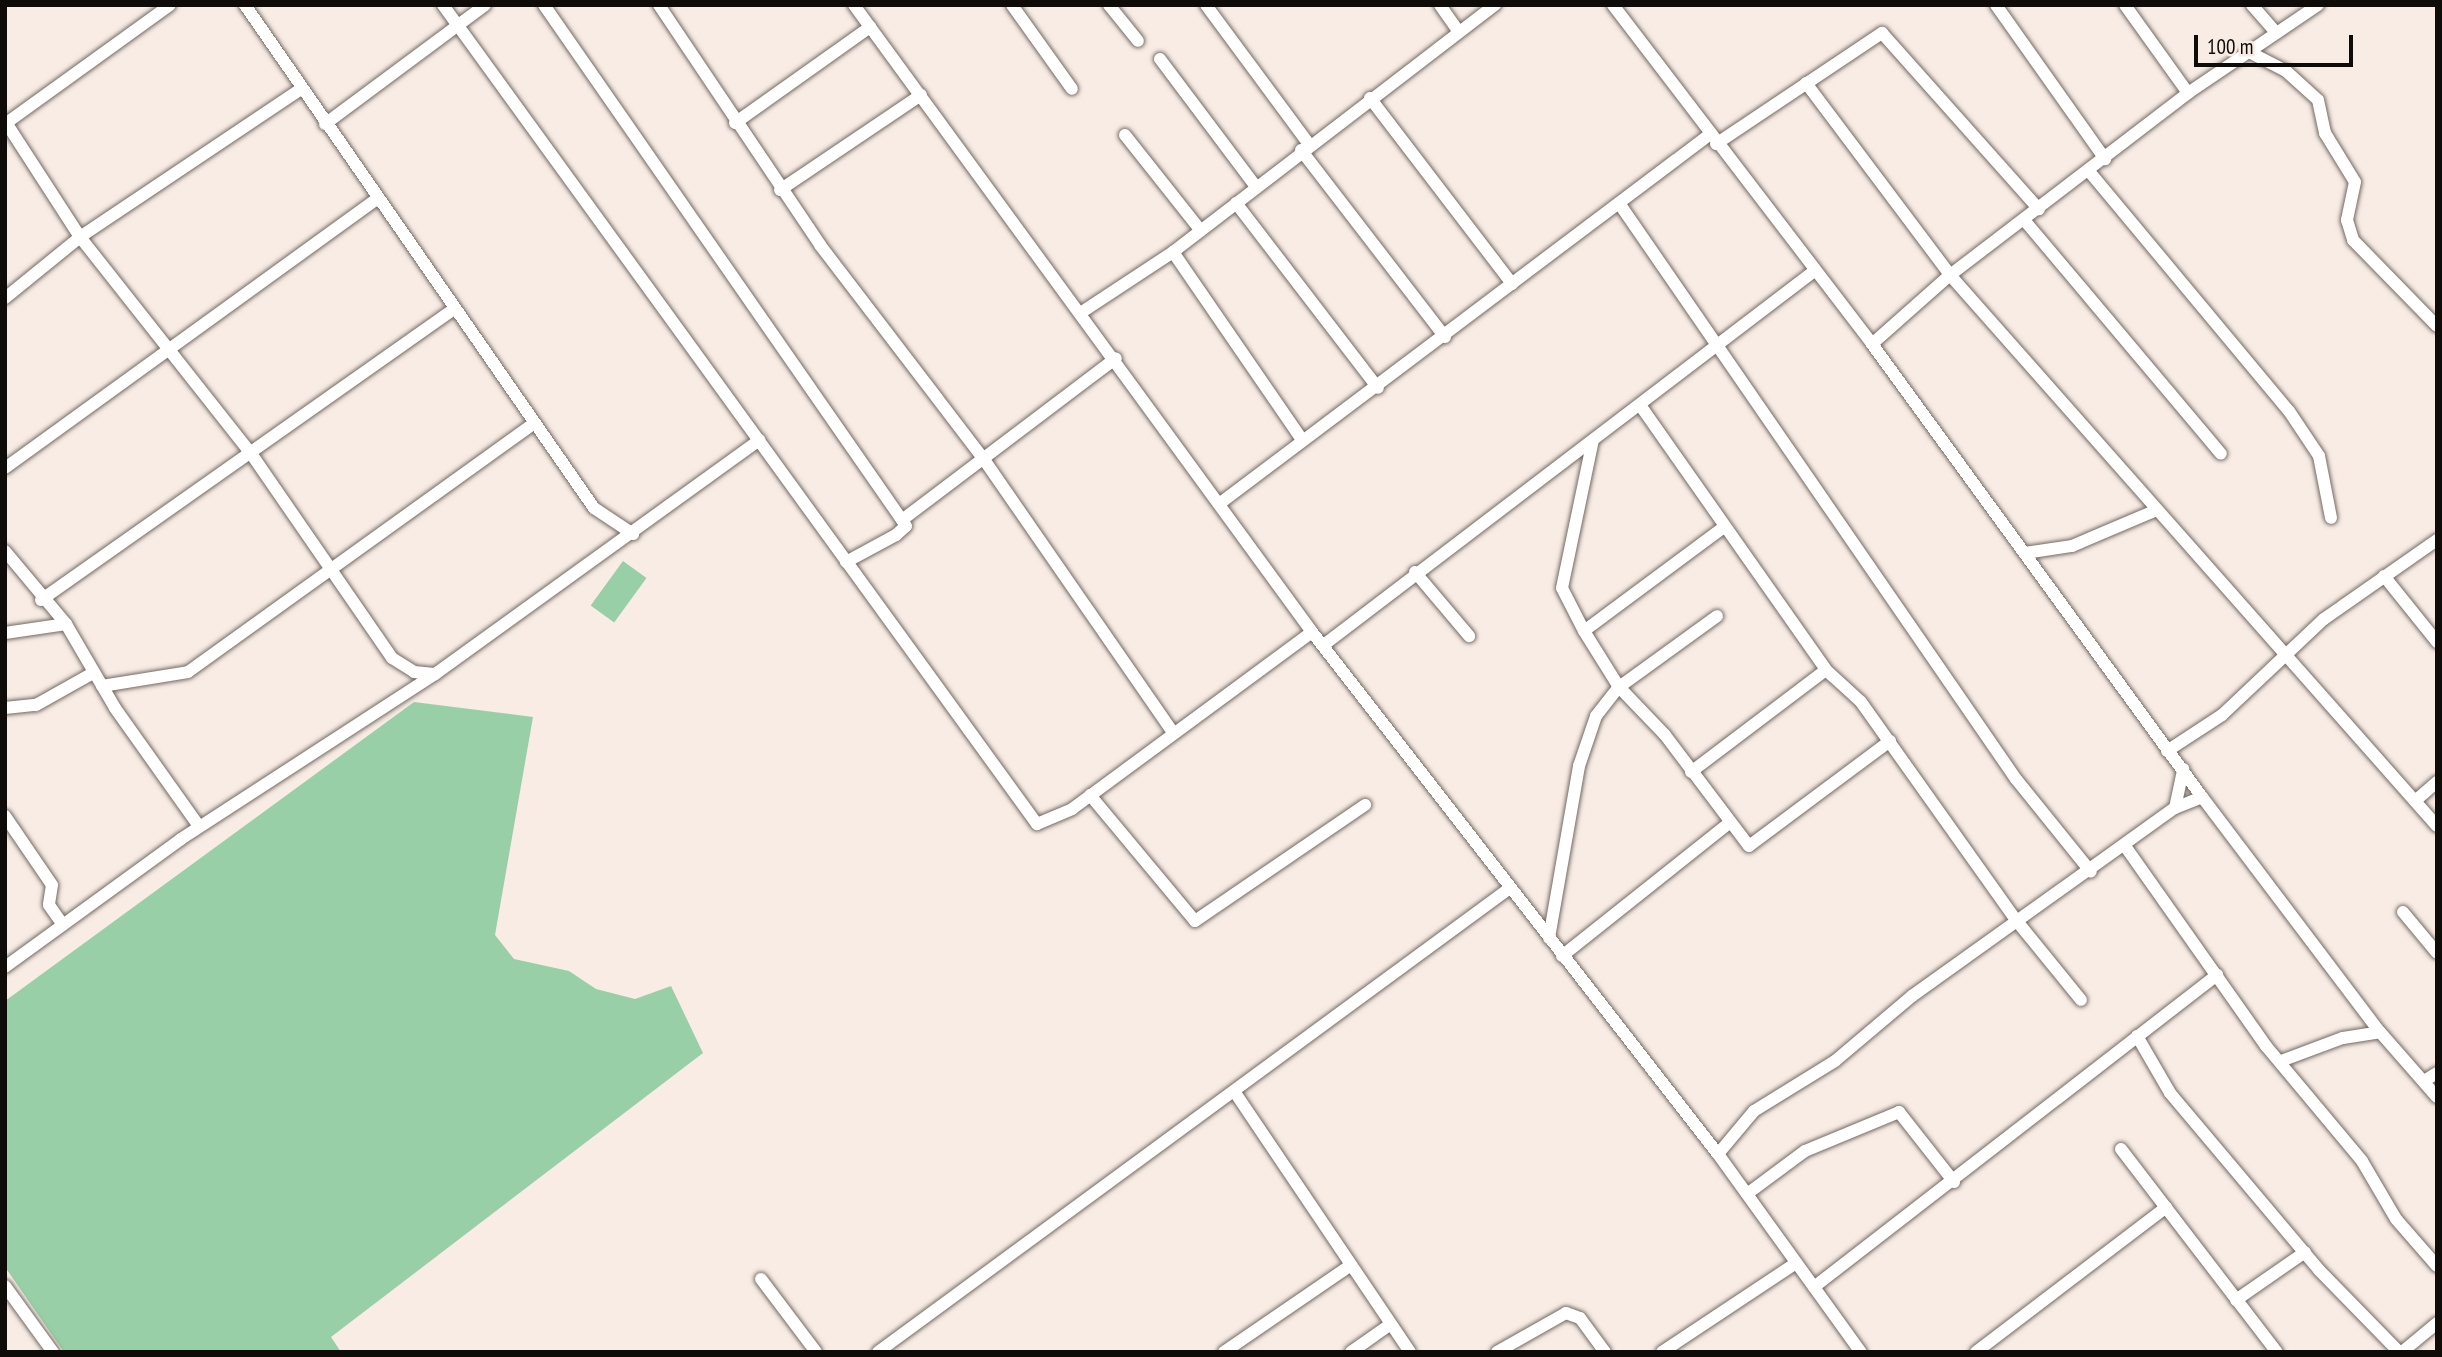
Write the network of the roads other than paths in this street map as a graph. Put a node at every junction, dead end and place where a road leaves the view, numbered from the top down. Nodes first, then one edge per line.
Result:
1 (170, 5) edge
2 (245, 5) edge
3 (443, 5) edge
4 (485, 5) edge
5 (544, 5) edge
6 (659, 5) edge
7 (854, 5) edge
8 (1013, 5) edge
9 (1109, 5) edge
10 (1206, 5) edge
11 (1440, 5) edge
12 (1495, 5) edge
13 (1996, 5) edge
14 (2126, 5) edge
15 (2252, 5) edge
16 (2318, 5) edge
17 (1618, 7) edge
18 (457, 26) junction
19 (870, 27) junction
20 (1458, 31) junction
21 (2276, 33) junction
22 (1138, 41) dead end
23 (2249, 52) junction
24 (1160, 59) dead end
25 (1806, 83) junction
26 (1072, 89) dead end
27 (300, 90) junction
28 (2188, 93) junction
29 (921, 95) junction
30 (1370, 98) junction
31 (6, 123) edge
32 (735, 123) junction
33 (325, 124) junction
34 (1125, 135) dead end
35 (1712, 139) junction
36 (1305, 147) junction
37 (2105, 159) junction
38 (2088, 170) junction
39 (1256, 187) junction
40 (780, 190) junction
41 (375, 200) junction
42 (1236, 203) junction
43 (1621, 206) junction
44 (2039, 209) junction
45 (2025, 220) junction
46 (1200, 231) junction
47 (80, 237) junction
48 (1173, 252) junction
49 (1812, 272) junction
50 (1950, 275) junction
51 (1512, 284) junction
52 (5, 298) edge
53 (454, 309) junction
54 (1082, 312) junction
55 (2437, 326) edge
56 (1445, 337) junction
57 (1716, 342) junction
58 (1872, 344) junction
59 (166, 352) junction
60 (1116, 358) junction
61 (1378, 388) junction
62 (1640, 405) junction
63 (534, 422) junction
64 (1301, 438) junction
65 (759, 440) junction
66 (1592, 440) junction
67 (250, 452) junction
68 (2221, 454) dead end
69 (985, 461) junction
70 (5, 468) edge
71 (1219, 504) junction
72 (2157, 510) junction
73 (2331, 518) dead end
74 (902, 520) junction
75 (1724, 527) junction
76 (632, 534) junction
77 (2437, 540) edge
78 (5, 551) edge
79 (2025, 553) junction
80 (846, 562) junction
81 (331, 571) junction
82 (1415, 572) junction
83 (2384, 576) junction
84 (41, 600) junction
85 (1717, 616) dead end
86 (66, 624) junction
87 (1584, 631) junction
88 (1312, 632) junction
89 (5, 633) edge
90 (1469, 636) dead end
91 (2437, 642) edge
92 (1325, 645) junction
93 (2285, 652) junction
94 (1826, 670) junction
95 (93, 673) junction
96 (435, 674) junction
97 (102, 686) junction
98 (1619, 687) junction
99 (5, 708) edge
100 (1173, 733) junction
101 (1890, 741) junction
102 (2168, 751) junction
103 (2183, 769) junction
104 (1691, 772) junction
105 (2437, 782) edge
106 (1090, 796) junction
107 (2202, 797) junction
108 (2416, 801) junction
109 (1365, 805) dead end
110 (2175, 808) junction
111 (5, 817) edge
112 (1729, 823) junction
113 (199, 826) junction
114 (2437, 826) edge
115 (2125, 846) junction
116 (2091, 872) junction
117 (1510, 888) junction
118 (2403, 912) dead end
119 (2016, 920) junction
120 (63, 925) junction
121 (1549, 938) junction
122 (2437, 953) edge
123 (1562, 956) junction
124 (5, 967) edge
125 (2217, 975) junction
126 (2081, 1000) dead end
127 (2379, 1032) junction
128 (2137, 1036) junction
129 (2281, 1061) junction
130 (2437, 1073) edge
131 (2424, 1080) junction
132 (1236, 1094) junction
133 (2437, 1097) edge
134 (2121, 1149) dead end
135 (1718, 1154) junction
136 (1954, 1182) junction
137 (1747, 1194) junction
138 (2166, 1207) junction
139 (2305, 1252) junction
140 (1796, 1263) junction
141 (1350, 1265) junction
142 (2437, 1266) edge
143 (761, 1279) dead end
144 (5, 1286) edge
145 (1814, 1287) junction
146 (2236, 1300) junction
147 (2437, 1323) edge
148 (1388, 1326) junction
149 (53, 1352) edge
150 (816, 1352) edge
151 (878, 1352) edge
152 (1224, 1352) edge
153 (1351, 1352) edge
154 (1410, 1352) edge
155 (1497, 1352) edge
156 (1605, 1352) edge
157 (1662, 1352) edge
158 (1861, 1352) edge
159 (1976, 1352) edge
160 (2277, 1352) edge
161 (2401, 1352) edge

1 - 31 street
2 - 27 street
3 - 18 street
4 - 18 street
5 - 74 street
6 - 32 street
7 - 19 street
8 - 26 street
9 - 22 street
10 - 36 street
11 - 20 street
12 - 20 street
13 - 37 street
14 - 28 street
15 - 21 street
16 - 21 street
17 - 35 street
18 - 33 street
18 - 65 street
19 - 29 street
19 - 32 street
20 - 30 street
21 - 23 street
23 - 28 street
23 - 55 street
24 - 39 street
25 - 35 street
25 - 44 street
25 - 50 street
27 - 33 street
27 - 47 street
28 - 37 street
29 - 40 street
29 - 54 street
30 - 36 street
30 - 51 street
31 - 47 street
32 - 40 street
33 - 41 street
34 - 46 street
35 - 43 street
35 - 49 street
36 - 39 street
36 - 56 street
37 - 38 street
38 - 44 street
38 - 73 street
39 - 42 street
40 - 69 street
41 - 53 street
41 - 59 street
42 - 46 street
42 - 61 street
43 - 51 street
43 - 57 street
44 - 45 street
45 - 50 street
45 - 68 street
46 - 48 street
47 - 52 street
47 - 59 street
48 - 54 street
48 - 64 street
49 - 57 street
49 - 58 street
50 - 58 street
50 - 72 street
51 - 56 street
53 - 63 street
53 - 67 street
54 - 60 street
56 - 61 street
57 - 62 street
57 - 116 street
58 - 79 street
59 - 67 street
59 - 70 street
60 - 69 street
60 - 71 street
61 - 64 street
62 - 66 street
62 - 75 street
63 - 76 street
63 - 81 street
64 - 71 street
65 - 76 street
65 - 80 street
66 - 82 street
66 - 87 street
67 - 81 street
67 - 84 street
69 - 74 street
69 - 100 street
71 - 88 street
72 - 79 street
72 - 93 street
74 - 80 street
75 - 87 street
75 - 94 street
76 - 96 street
77 - 83 street
78 - 84 street
79 - 102 street
80 - 106 street
81 - 96 street
81 - 97 street
82 - 90 street
82 - 92 street
83 - 91 street
83 - 93 street
84 - 86 street
85 - 98 street
86 - 89 street
86 - 95 street
87 - 98 street
88 - 92 street
88 - 100 street
92 - 117 street
93 - 102 street
93 - 108 street
94 - 101 street
94 - 104 street
95 - 97 street
95 - 99 street
96 - 113 street
97 - 113 street
98 - 104 street
98 - 121 street
100 - 106 street
101 - 112 street
101 - 119 street
102 - 103 street
103 - 107 street
103 - 110 street
104 - 112 street
105 - 108 street
106 - 109 street
107 - 110 street
107 - 127 street
108 - 114 street
110 - 115 street
111 - 120 street
112 - 123 street
113 - 120 street
115 - 116 street
115 - 125 street
116 - 119 street
117 - 121 street
117 - 132 street
118 - 122 street
119 - 126 street
119 - 135 street
120 - 124 street
121 - 123 street
123 - 135 street
125 - 128 street
125 - 129 street
127 - 129 street
127 - 131 street
128 - 136 street
128 - 139 street
129 - 142 street
130 - 131 street
131 - 133 street
132 - 141 street
132 - 151 street
134 - 138 street
135 - 137 street
136 - 137 street
136 - 145 street
137 - 140 street
138 - 146 street
138 - 159 street
139 - 146 street
139 - 161 street
140 - 145 street
140 - 157 street
141 - 148 street
141 - 152 street
143 - 150 street
144 - 149 street
145 - 158 street
146 - 160 street
147 - 161 street
148 - 153 street
148 - 154 street
155 - 156 street

